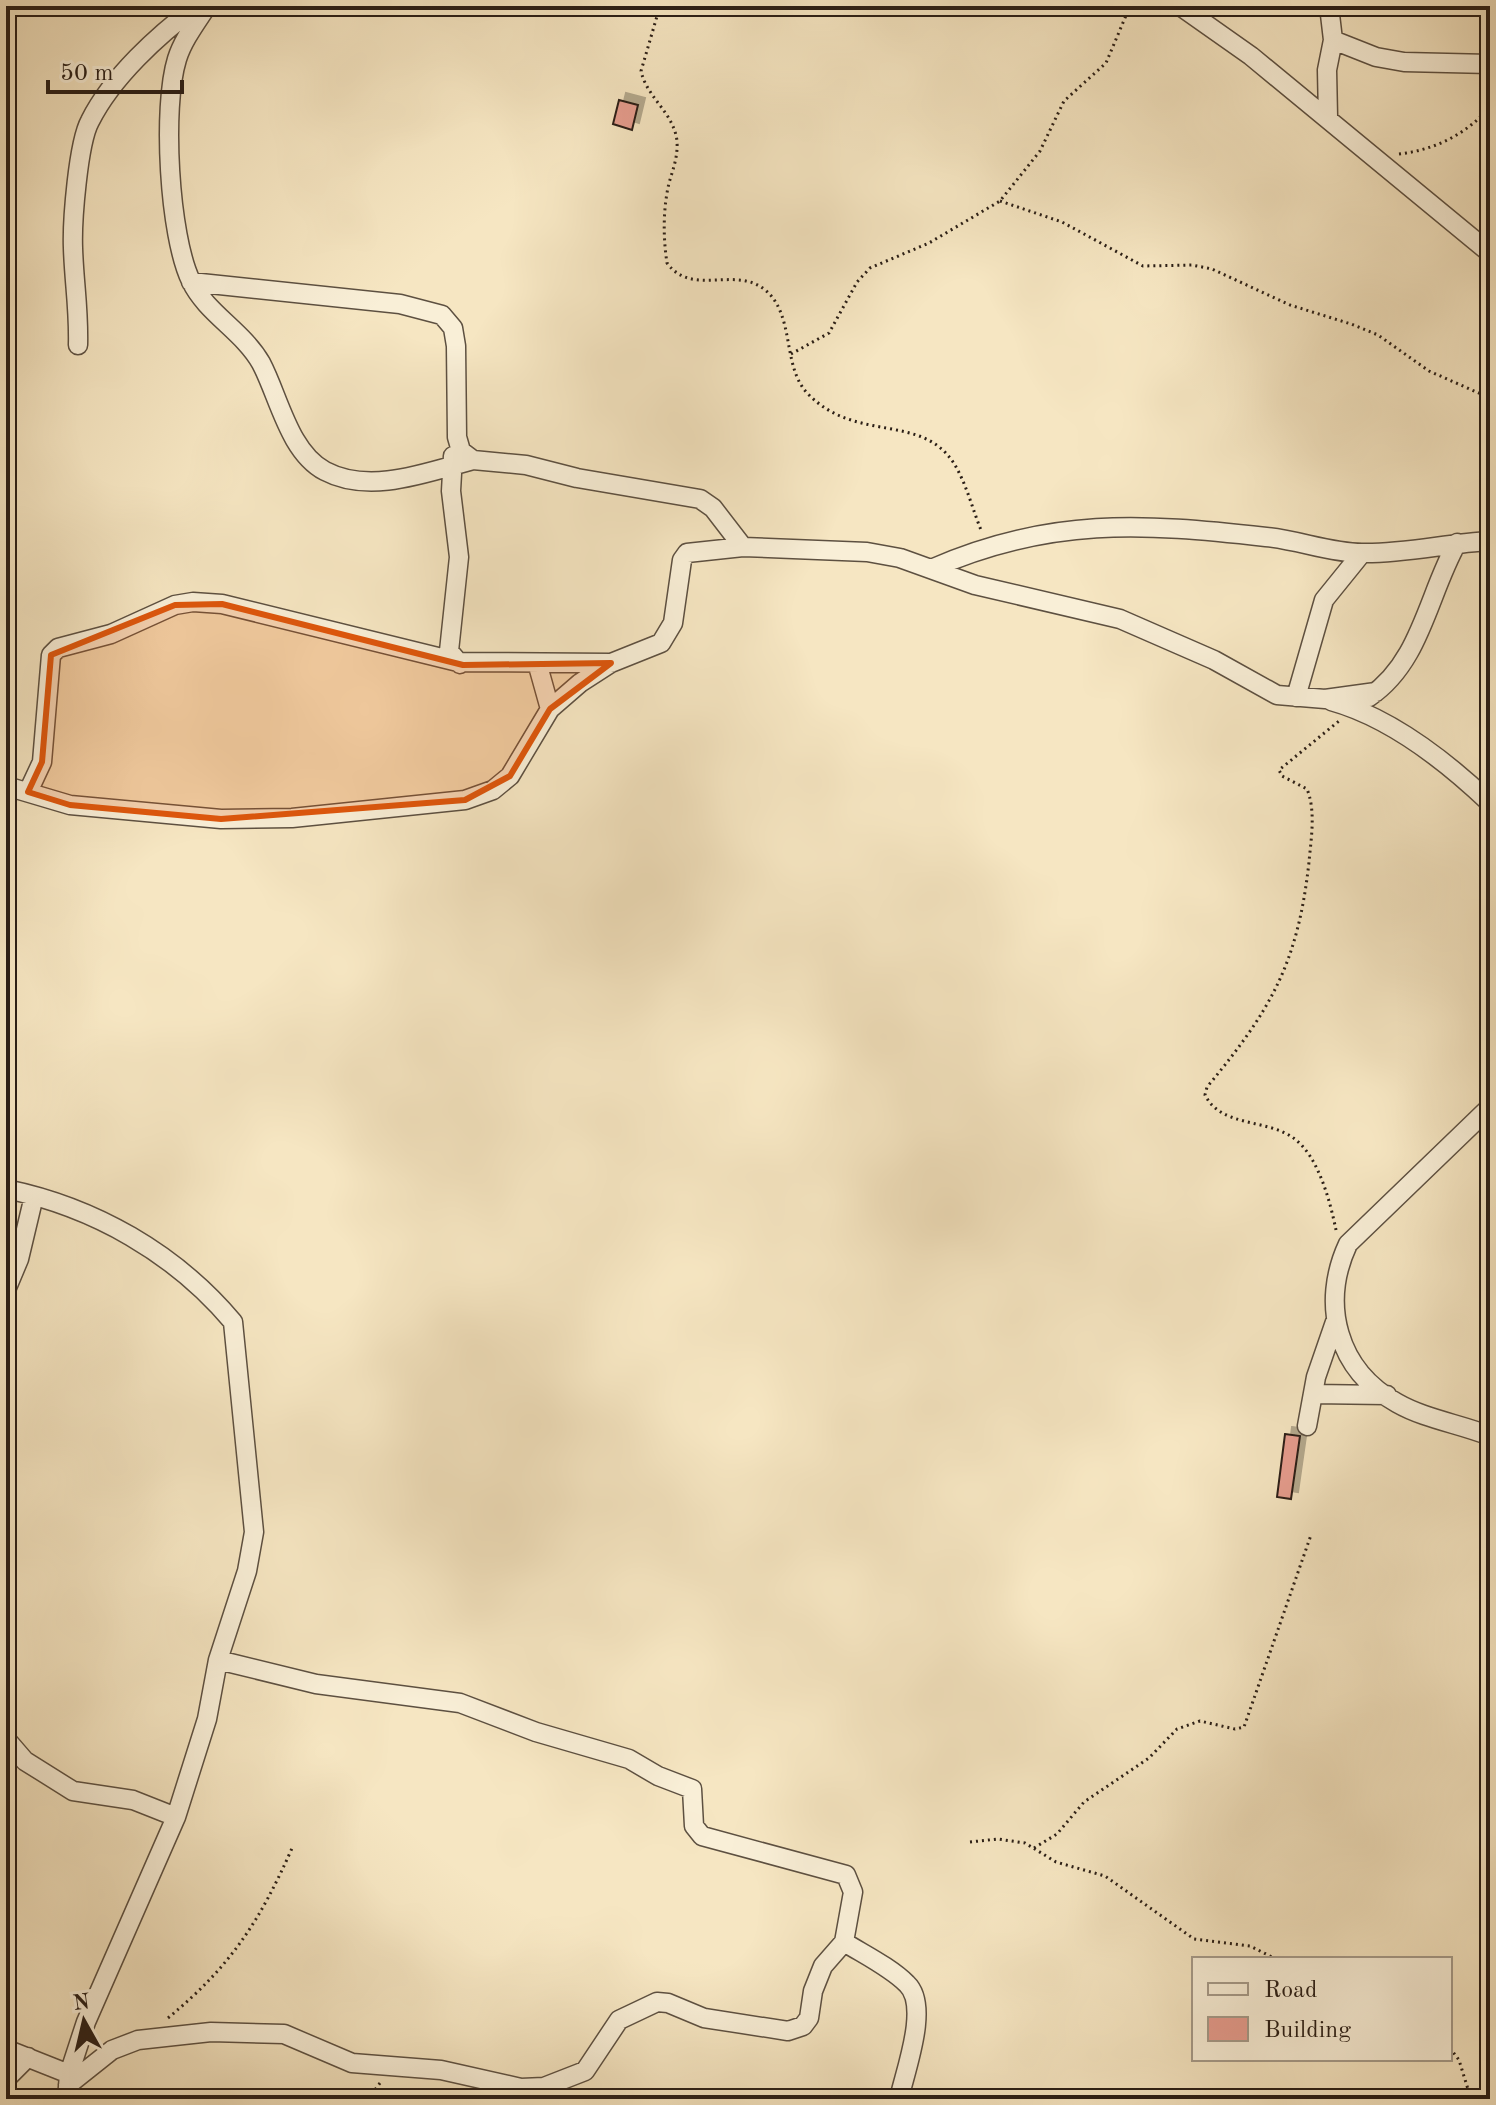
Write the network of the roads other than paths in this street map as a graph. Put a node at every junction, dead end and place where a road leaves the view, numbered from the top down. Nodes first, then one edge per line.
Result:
1 (197, 6) edge
2 (207, 6) edge
3 (1180, 6) edge
4 (1329, 6) edge
5 (1333, 40) junction
6 (1490, 64) edge
7 (1328, 117) junction
8 (1490, 253) edge
9 (191, 282) junction
10 (78, 345) dead end
11 (457, 437) junction
12 (473, 460) junction
13 (451, 466) junction
14 (1490, 541) edge
15 (1457, 543) junction
16 (743, 547) junction
17 (1362, 553) junction
18 (931, 569) junction
19 (458, 662) junction
20 (611, 663) junction
21 (538, 666) junction
22 (1376, 692) junction
23 (1296, 697) junction
24 (1325, 699) junction
25 (1354, 707) junction
26 (550, 709) junction
27 (6, 786) edge
28 (28, 792) junction
29 (1490, 803) edge
30 (1490, 1107) edge
31 (6, 1189) edge
32 (34, 1196) junction
33 (6, 1290) edge
34 (1335, 1322) junction
35 (1313, 1394) junction
36 (1387, 1395) junction
37 (1307, 1426) dead end
38 (1490, 1436) edge
39 (218, 1660) junction
40 (6, 1739) edge
41 (176, 1817) junction
42 (844, 1942) junction
43 (6, 2049) edge
44 (28, 2057) junction
45 (6, 2079) edge
46 (68, 2086) edge
47 (899, 2099) edge

1 - 10 street
2 - 9 street
3 - 7 street
4 - 5 street
5 - 6 street
5 - 7 street
7 - 8 street
9 - 11 street
9 - 13 street
11 - 12 street
11 - 13 street
12 - 13 street
12 - 16 street
13 - 19 street
14 - 15 street
15 - 17 street
15 - 22 street
16 - 18 street
16 - 20 street
17 - 18 street
17 - 23 street
18 - 23 street
19 - 20 street
19 - 21 street
19 - 28 street
20 - 21 street
20 - 26 street
21 - 26 street
22 - 24 street
22 - 25 street
23 - 24 street
24 - 25 street
25 - 29 street
26 - 28 street
27 - 28 street
30 - 34 street
31 - 32 street
32 - 33 street
32 - 39 street
34 - 35 street
34 - 36 street
35 - 36 street
35 - 37 street
36 - 38 street
39 - 41 street
39 - 42 street
40 - 41 street
41 - 46 street
42 - 46 street
42 - 47 street
43 - 44 street
44 - 45 street
44 - 46 street

